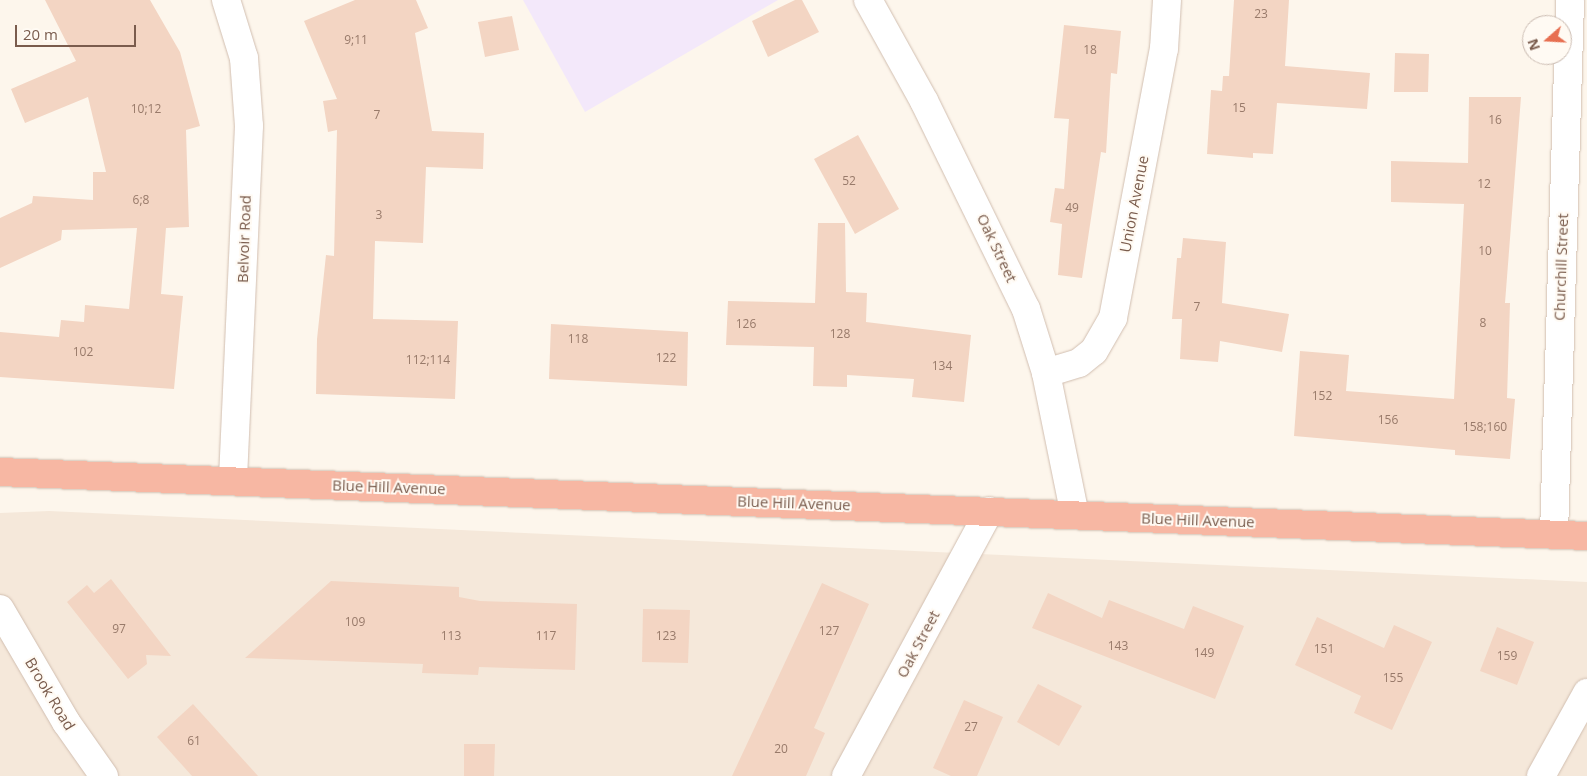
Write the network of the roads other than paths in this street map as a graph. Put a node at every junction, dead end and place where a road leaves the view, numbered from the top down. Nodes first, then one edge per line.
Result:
1 (226, 0) edge
2 (868, 0) edge
3 (1167, 0) edge
4 (1570, 0) edge
5 (1046, 373) junction
6 (0, 472) edge
7 (234, 480) junction
8 (989, 511) junction
9 (1075, 515) junction
10 (1554, 534) junction
11 (1587, 536) edge
12 (0, 609) edge
13 (1587, 693) edge
14 (104, 776) edge
15 (846, 776) edge
16 (1541, 776) edge

1 - 7 street, Belvoir Road
2 - 5 street, Oak Street
3 - 5 street, Union Avenue
4 - 10 street, Churchill Street
5 - 9 street, Oak Street
6 - 7 highway, Blue Hill Avenue
7 - 8 highway, Blue Hill Avenue
8 - 9 highway, Blue Hill Avenue
8 - 15 street, Oak Street
9 - 10 highway, Blue Hill Avenue
10 - 11 highway, Blue Hill Avenue
12 - 14 street, Brook Road
13 - 16 street

